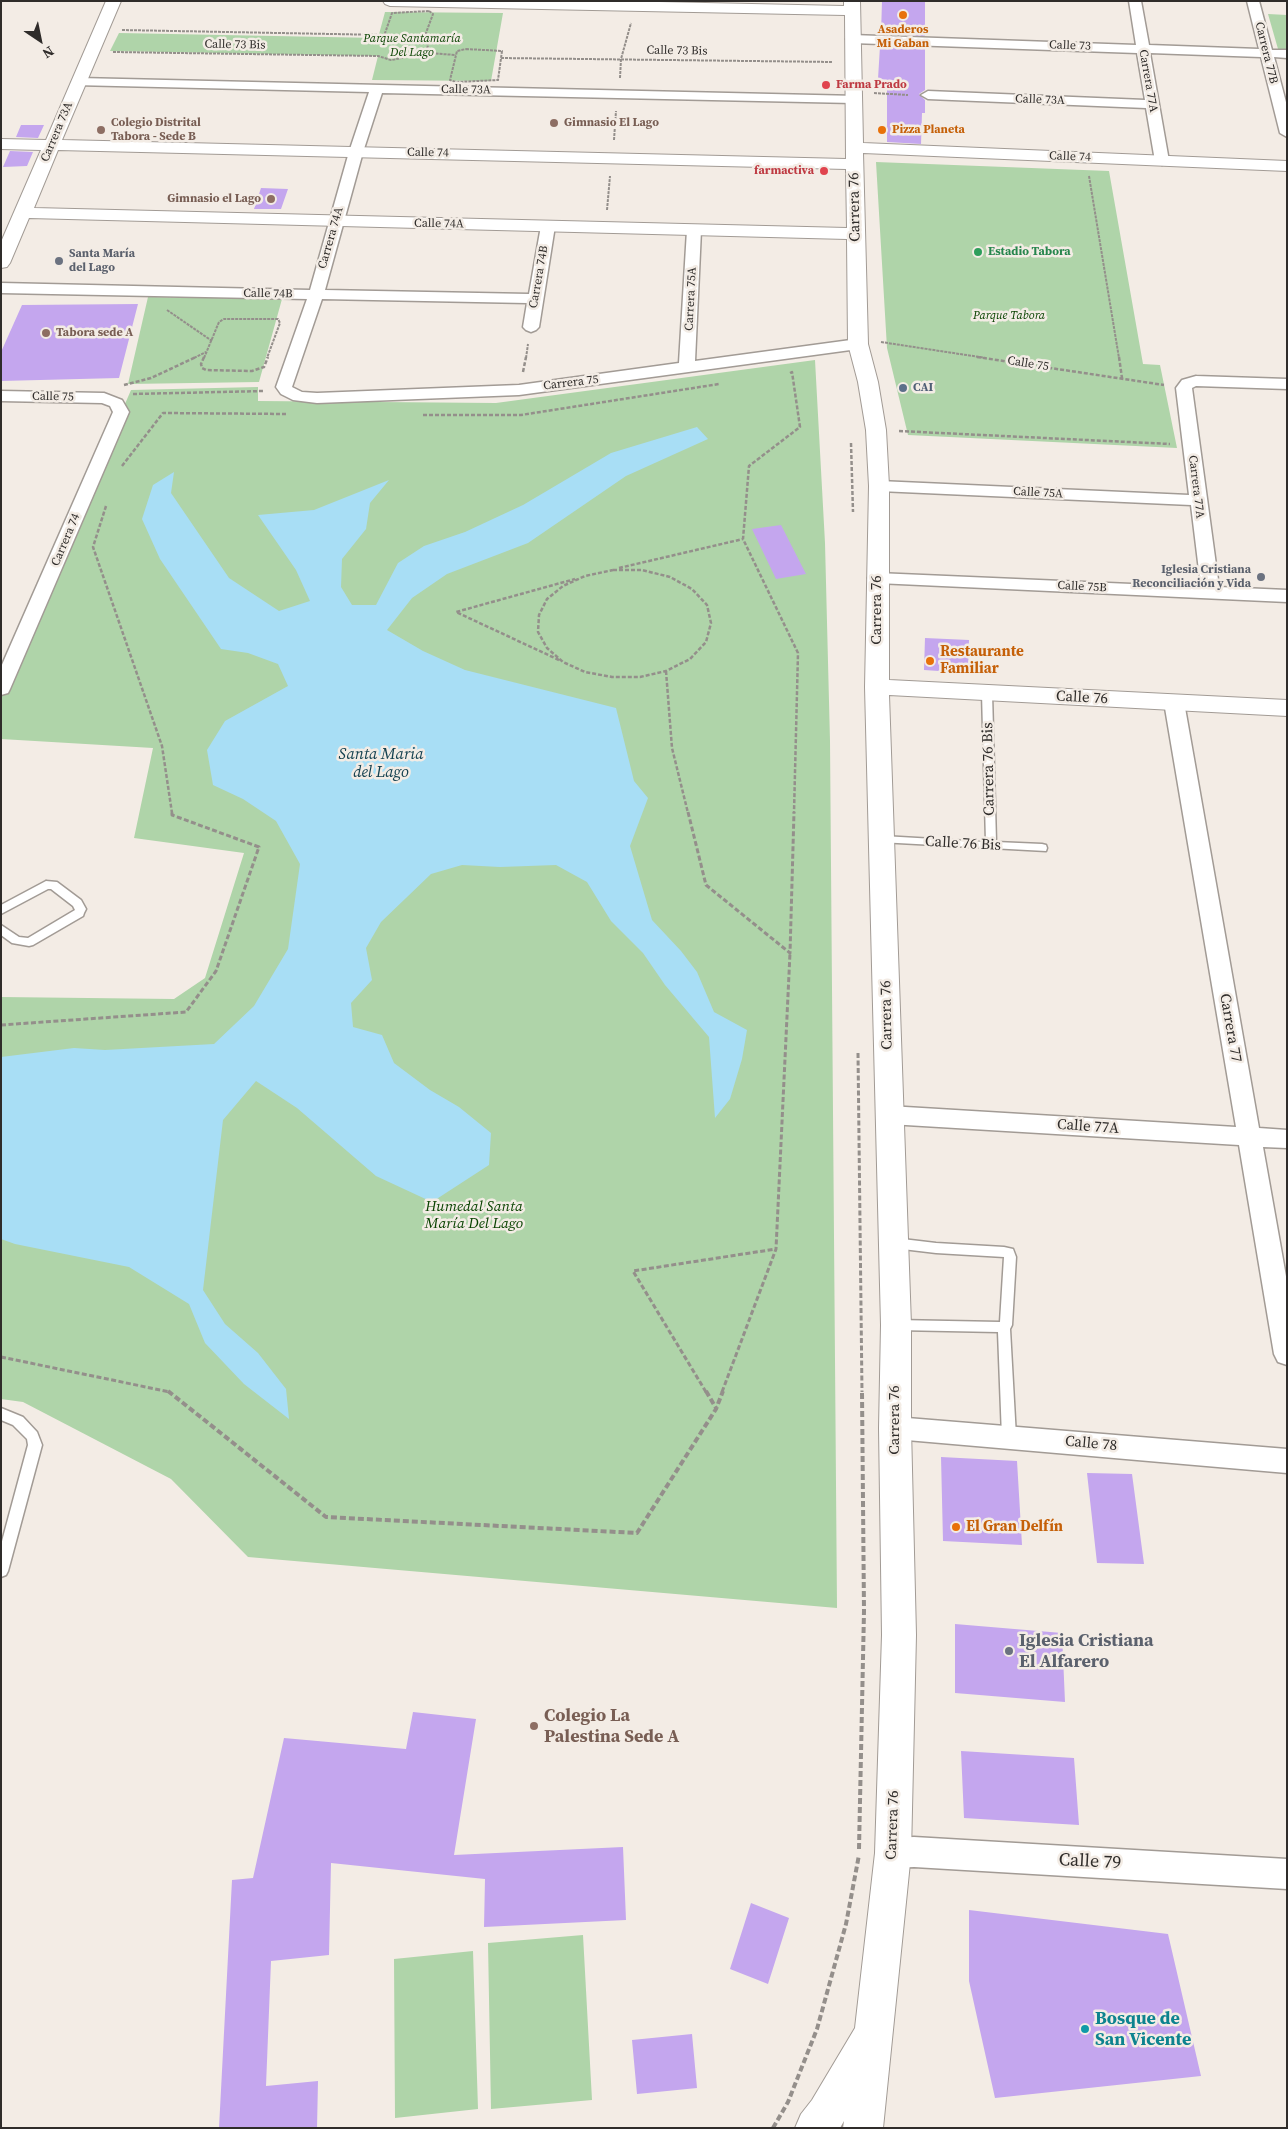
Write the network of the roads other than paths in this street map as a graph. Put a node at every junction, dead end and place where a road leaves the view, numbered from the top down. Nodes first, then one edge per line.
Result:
1 (114, 1) edge
2 (390, 1) edge
3 (402, 1) edge
4 (1135, 1) edge
5 (1253, 1) edge
6 (537, 3) edge
7 (852, 6) edge
8 (852, 39) junction
9 (1143, 49) junction
10 (1266, 54) junction
11 (1287, 54) edge
12 (79, 82) junction
13 (377, 88) junction
14 (928, 95) road end
15 (860, 96) junction
16 (1152, 104) junction
17 (1284, 107) edge
18 (1287, 133) edge
19 (1, 144) edge
20 (52, 144) junction
21 (356, 152) junction
22 (854, 156) junction
23 (1162, 161) junction
24 (1287, 166) edge
25 (23, 214) junction
26 (336, 221) junction
27 (548, 226) junction
28 (694, 230) junction
29 (855, 234) junction
30 (1, 263) edge
31 (1, 288) edge
32 (316, 295) junction
33 (535, 299) junction
34 (531, 327) road end
35 (866, 342) junction
36 (687, 368) junction
37 (1287, 384) edge
38 (286, 389) joint
39 (1, 396) edge
40 (104, 398) joint
41 (879, 486) junction
42 (1197, 500) junction
43 (877, 578) junction
44 (1211, 593) junction
45 (1287, 596) edge
46 (877, 687) junction
47 (1, 689) edge
48 (987, 693) junction
49 (1174, 702) junction
50 (1287, 708) edge
51 (883, 840) junction
52 (990, 845) junction
53 (1042, 848) dead end
54 (1, 910) edge
55 (1, 929) edge
56 (890, 1115) junction
57 (1249, 1137) junction
58 (1287, 1140) edge
59 (894, 1243) junction
60 (896, 1325) junction
61 (1004, 1327) junction
62 (1287, 1354) edge
63 (1, 1414) edge
64 (895, 1428) junction
65 (1009, 1436) junction
66 (1287, 1461) edge
67 (2, 1568) edge
68 (893, 1853) junction
69 (1287, 1874) edge
70 (874, 2030) junction
71 (815, 2128) edge
72 (863, 2128) edge

1 - 12 street, Carrera 73A
2 - 3 street
3 - 6 street
4 - 9 street, Carrera 77A
5 - 10 street, Carrera 77B
6 - 7 street
7 - 8 street, Carrera 76
8 - 9 street, Calle 73
8 - 15 street, Carrera 76
9 - 10 street, Calle 73
9 - 16 street, Carrera 77A
10 - 11 street, Calle 73
10 - 17 street, Carrera 77B
12 - 13 street, Calle 73A
12 - 20 street, Carrera 73A
13 - 15 street, Calle 73A
13 - 21 street, Carrera 74A
14 - 16 street, Calle 73A
15 - 22 street, Carrera 76
16 - 23 street, Carrera 77A
17 - 18 street, Carrera 77B
19 - 20 street, Calle 74
20 - 21 street, Calle 74
20 - 25 street, Carrera 73A
21 - 22 street, Calle 74
21 - 26 street, Carrera 74A
22 - 23 street, Calle 74
22 - 29 street, Carrera 76
23 - 24 street, Calle 74
25 - 26 street, Calle 74A
25 - 30 street, Carrera 73A
26 - 27 street, Calle 74A
26 - 32 street, Carrera 74A
27 - 28 street, Calle 74A
27 - 33 street, Carrera 74B
28 - 29 street, Calle 74A
28 - 36 street, Carrera 75A
29 - 35 street, Carrera 76
31 - 32 street, Calle 74B
32 - 33 street, Calle 74B
32 - 38 street, Carrera 74A
33 - 34 street, Carrera 74B
35 - 36 street, Carrera 75
35 - 41 street, Carrera 76
36 - 38 street, Carrera 75
37 - 42 street, Carrera 77A
39 - 40 street, Calle 75
40 - 47 street, Carrera 74
41 - 42 street, Calle 75A
41 - 43 street, Carrera 76
42 - 44 street, Carrera 77A
43 - 44 street, Calle 75B
43 - 46 street, Carrera 76
44 - 45 street, Calle 75B
46 - 48 street, Calle 76
46 - 51 street, Carrera 76
48 - 49 street, Calle 76
48 - 52 lane, Carrera 76 Bis
49 - 50 street, Calle 76
49 - 57 street, Carrera 77
51 - 52 lane, Calle 76 Bis
51 - 56 street, Carrera 76
52 - 53 lane, Calle 76 Bis
54 - 55 lane
56 - 57 street, Calle 77A
56 - 59 street, Carrera 76
57 - 58 street, Calle 77A
57 - 62 street, Carrera 77
59 - 60 street, Carrera 76
59 - 61 lane
60 - 61 lane
60 - 64 street, Carrera 76
61 - 65 lane
63 - 67 lane
64 - 65 street, Calle 78
64 - 68 street, Carrera 76
65 - 66 street, Calle 78
68 - 69 street, Calle 79
68 - 70 street, Carrera 76
70 - 71 street, Carrera 76
70 - 72 street, Carrera 76

